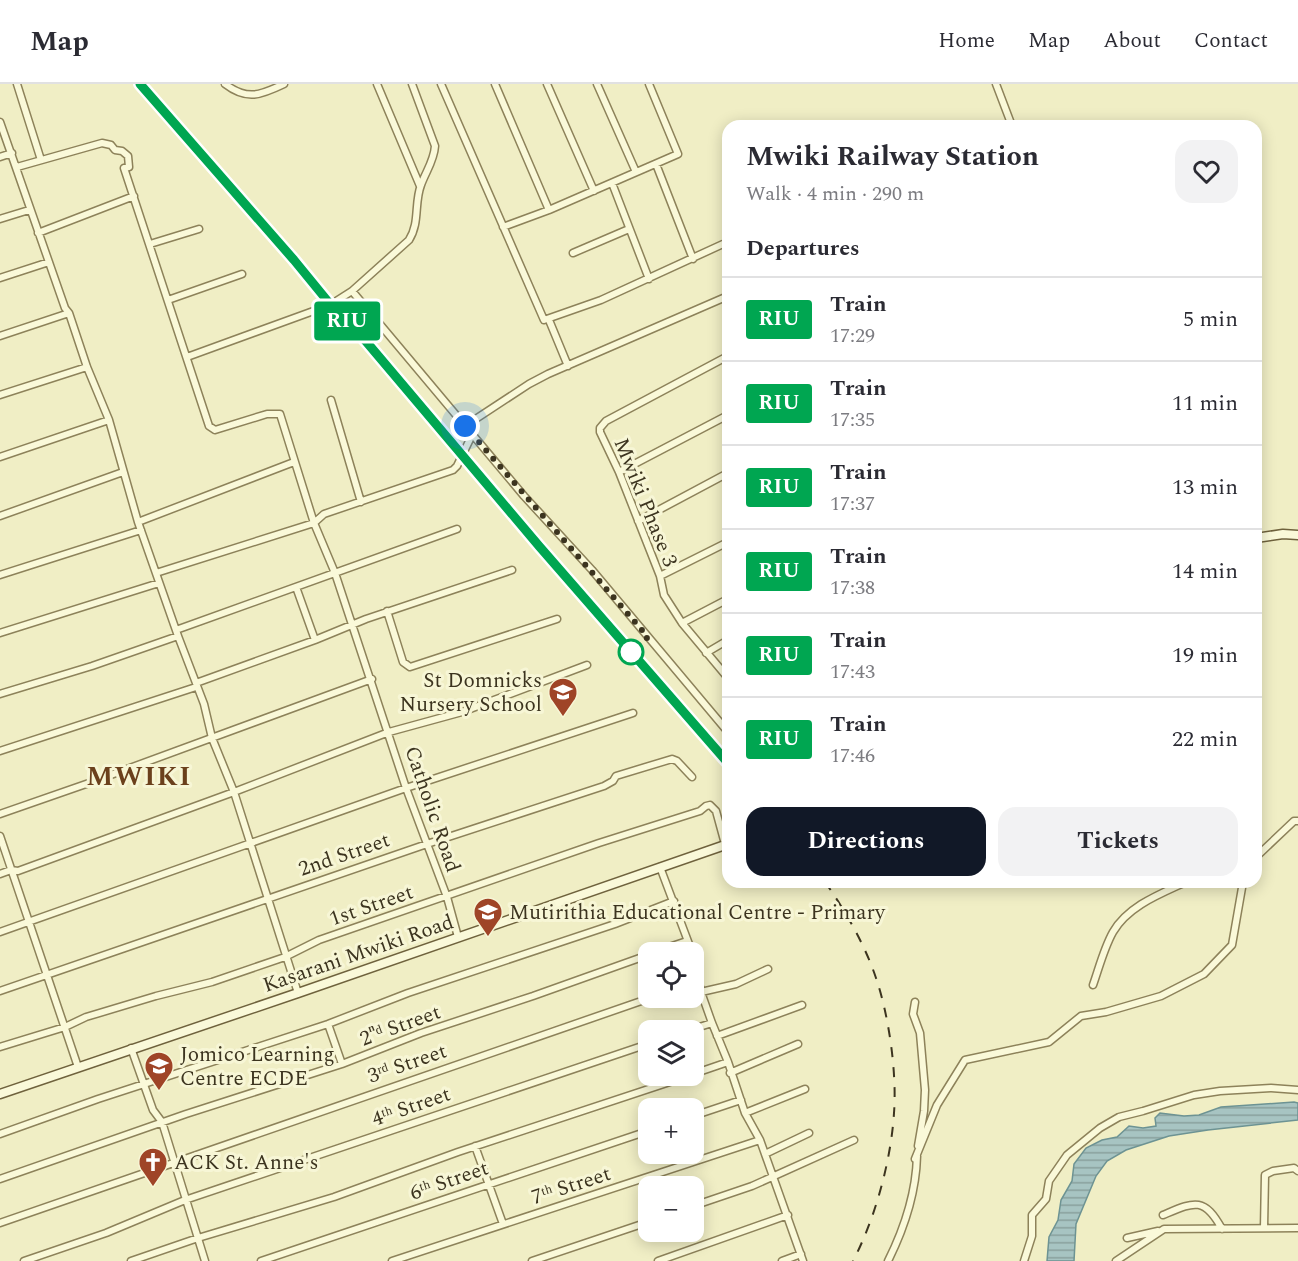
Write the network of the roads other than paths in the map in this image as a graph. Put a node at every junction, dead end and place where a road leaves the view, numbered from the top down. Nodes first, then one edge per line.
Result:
1 (17, 84) edge
2 (225, 84) edge
3 (284, 84) edge
4 (377, 84) edge
5 (411, 84) edge
6 (441, 84) edge
7 (495, 84) edge
8 (547, 84) edge
9 (597, 84) edge
10 (649, 84) edge
11 (996, 84) edge
12 (1010, 120) edge
13 (0, 122) edge
14 (12, 153) junction
15 (0, 157) edge
16 (41, 159) junction
17 (656, 165) junction
18 (17, 167) junction
19 (636, 172) junction
20 (612, 183) junction
21 (420, 186) junction
22 (594, 191) junction
23 (134, 196) junction
24 (29, 210) junction
25 (549, 210) junction
26 (0, 219) edge
27 (502, 227) junction
28 (199, 229) dead end
29 (629, 229) junction
30 (38, 233) junction
31 (150, 244) junction
32 (722, 244) edge
33 (573, 253) dead end
34 (693, 259) junction
35 (49, 262) junction
36 (242, 274) dead end
37 (0, 278) edge
38 (649, 279) junction
39 (352, 291) junction
40 (722, 299) edge
41 (168, 300) junction
42 (69, 313) junction
43 (549, 320) junction
44 (0, 336) edge
45 (186, 357) junction
46 (722, 359) edge
47 (568, 366) junction
48 (87, 367) junction
49 (0, 395) edge
50 (331, 400) dead end
51 (722, 418) edge
52 (109, 420) junction
53 (465, 426) junction
54 (472, 435) junction
55 (0, 456) edge
56 (294, 462) junction
57 (123, 472) junction
58 (619, 472) junction
59 (722, 476) edge
60 (361, 502) junction
61 (0, 516) edge
62 (638, 520) junction
63 (314, 523) junction
64 (139, 526) junction
65 (457, 529) dead end
66 (1298, 530) edge
67 (1283, 534) junction
68 (1298, 535) edge
69 (1262, 537) edge
70 (722, 545) edge
71 (512, 570) dead end
72 (156, 573) junction
73 (335, 573) junction
74 (0, 575) edge
75 (660, 576) junction
76 (159, 583) junction
77 (296, 587) junction
78 (722, 602) edge
79 (387, 611) junction
80 (556, 619) dead end
81 (682, 624) junction
82 (352, 625) junction
83 (0, 633) edge
84 (177, 633) junction
85 (315, 640) junction
86 (722, 644) edge
87 (706, 653) junction
88 (587, 665) dead end
89 (722, 671) edge
90 (372, 679) junction
91 (196, 685) junction
92 (0, 694) edge
93 (633, 713) dead end
94 (722, 725) edge
95 (389, 732) junction
96 (212, 738) junction
97 (0, 751) edge
98 (692, 777) dead end
99 (406, 788) junction
100 (234, 792) junction
101 (0, 814) edge
102 (1298, 821) edge
103 (722, 831) edge
104 (0, 836) edge
105 (250, 844) junction
106 (427, 844) junction
107 (722, 845) edge
108 (1262, 851) edge
109 (660, 867) junction
110 (11, 870) junction
111 (0, 874) edge
112 (1172, 888) edge
113 (1242, 888) edge
114 (447, 897) junction
115 (268, 898) junction
116 (674, 901) junction
117 (28, 922) junction
118 (0, 932) edge
119 (458, 937) junction
120 (687, 941) joint
121 (684, 942) edge
122 (285, 957) junction
123 (638, 959) edge
124 (768, 969) dead end
125 (48, 975) junction
126 (1093, 985) dead end
127 (0, 991) edge
128 (704, 991) edge
129 (298, 993) junction
130 (704, 1000) edge
131 (638, 1002) edge
132 (915, 1002) dead end
133 (802, 1005) dead end
134 (712, 1023) junction
135 (328, 1024) junction
136 (704, 1026) edge
137 (65, 1027) junction
138 (717, 1036) junction
139 (798, 1044) dead end
140 (0, 1047) edge
141 (638, 1047) edge
142 (131, 1048) junction
143 (728, 1062) junction
144 (342, 1064) junction
145 (78, 1067) junction
146 (704, 1070) edge
147 (730, 1073) junction
148 (146, 1084) junction
149 (658, 1086) edge
150 (805, 1089) dead end
151 (1298, 1090) edge
152 (0, 1094) edge
153 (741, 1100) junction
154 (704, 1112) edge
155 (745, 1113) junction
156 (162, 1122) junction
157 (809, 1132) dead end
158 (0, 1134) edge
159 (638, 1134) edge
160 (760, 1140) junction
161 (854, 1140) dead end
162 (475, 1146) junction
163 (765, 1155) junction
164 (916, 1156) junction
165 (175, 1162) junction
166 (1298, 1171) edge
167 (772, 1176) junction
168 (0, 1179) edge
169 (488, 1185) junction
170 (185, 1200) junction
171 (704, 1202) edge
172 (788, 1215) junction
173 (1163, 1215) dead end
174 (0, 1223) edge
175 (503, 1224) junction
176 (638, 1225) edge
177 (1264, 1228) junction
178 (1298, 1228) edge
179 (1164, 1229) junction
180 (1222, 1229) junction
181 (198, 1238) junction
182 (1127, 1238) dead end
183 (802, 1258) edge
184 (34, 1259) edge
185 (24, 1261) edge
186 (131, 1261) edge
187 (205, 1261) edge
188 (261, 1261) edge
189 (392, 1261) edge
190 (532, 1261) edge
191 (658, 1261) edge
192 (782, 1261) edge
193 (888, 1261) edge
194 (1024, 1261) edge
195 (1116, 1261) edge

1 - 16 street
2 - 3 street
4 - 21 street
5 - 21 street
6 - 27 street
7 - 25 street
8 - 22 street
9 - 19 street
10 - 17 street
11 - 12 street
13 - 14 street
14 - 15 street
14 - 18 street
16 - 18 street
16 - 23 street
17 - 19 street
17 - 34 street
18 - 24 street
19 - 20 street
20 - 22 street
20 - 29 street
21 - 39 street
22 - 25 street
23 - 30 street
23 - 31 street
24 - 26 street
24 - 30 street
25 - 27 street
27 - 43 street
28 - 31 street
29 - 33 street
29 - 38 street
30 - 35 street
31 - 41 street
32 - 34 street
34 - 38 street
35 - 37 street
35 - 42 street
36 - 41 street
38 - 43 street
39 - 45 street
39 - 53 street
40 - 47 street
41 - 45 street
42 - 44 street
42 - 48 street
43 - 47 street
45 - 56 street, Catholic Road
46 - 58 street, Mwiki Phase 3
47 - 53 street
48 - 49 street
48 - 52 street
50 - 60 street
51 - 58 street
52 - 55 street
52 - 57 street
53 - 54 street
54 - 60 street
54 - 94 street
56 - 63 street, Catholic Road
56 - 64 street
57 - 61 street
57 - 64 street
58 - 62 street, Mwiki Phase 3
59 - 62 street
60 - 63 street
62 - 75 street, Mwiki Phase 3
63 - 72 street
63 - 73 street, Catholic Road
64 - 72 street
64 - 74 street
65 - 73 street
66 - 67 street
67 - 68 main road
67 - 69 main road
70 - 75 street
71 - 79 street
72 - 76 street
73 - 77 street
73 - 82 street, Catholic Road
75 - 81 street, Mwiki Phase 3
76 - 83 street
76 - 84 street
77 - 84 street
77 - 85 street
78 - 81 street
79 - 80 street
79 - 82 street
81 - 87 street, Mwiki Phase 3
82 - 85 street
82 - 90 street, Catholic Road
84 - 91 street
84 - 92 street
85 - 91 street
86 - 87 street
87 - 89 street, Mwiki Phase 3
88 - 95 street
90 - 95 street, Catholic Road
90 - 96 street
91 - 96 street
91 - 97 street
93 - 99 street
95 - 99 street, Catholic Road
95 - 100 street
96 - 100 street
96 - 101 street
98 - 106 street, 2nd Street
99 - 105 street
99 - 106 street, Catholic Road
100 - 105 street
100 - 110 street
102 - 108 street
103 - 114 street, 1st Street
104 - 110 street
105 - 115 street
105 - 117 street
106 - 114 street, Catholic Road
106 - 115 street, 2nd Street
107 - 109 main road, Kasarani Mwiki Road
109 - 116 street
109 - 119 main road, Kasarani Mwiki Road
110 - 111 street
110 - 117 street
112 - 126 street
113 - 164 street
114 - 119 street, Catholic Road
114 - 122 street, 1st Street
115 - 122 street
115 - 125 street, 2nd Street
116 - 120 street
116 - 135 street
117 - 118 street
117 - 125 street
119 - 129 main road, Kasarani Mwiki Road
120 - 121 street
122 - 129 street
122 - 137 street, 1st Street
123 - 144 street, 2ⁿᵈ Street
124 - 128 street
125 - 127 street, 2nd Street
125 - 137 street
129 - 142 main road, Kasarani Mwiki Road
130 - 134 street
131 - 165 street, 3ʳᵈ Street
132 - 164 street
133 - 138 street
134 - 136 street
134 - 138 street
135 - 144 street
135 - 148 street
137 - 140 street, 1st Street
137 - 145 street
138 - 143 street
139 - 147 street
141 - 170 street, 4ᵗʰ Street
142 - 145 main road, Kasarani Mwiki Road
142 - 148 street
143 - 146 street
143 - 147 street
144 - 156 street, 2ⁿᵈ Street
145 - 152 main road, Kasarani Mwiki Road
147 - 153 street
148 - 156 street
148 - 158 street
149 - 162 street
150 - 155 street
151 - 194 street
153 - 154 street
153 - 155 street
155 - 160 street
156 - 165 street
156 - 168 street, 2ⁿᵈ Street
157 - 163 street
159 - 169 street, 6ᵗʰ Street
160 - 163 street
160 - 175 street, 7ᵗʰ Street
161 - 167 street
162 - 169 street
162 - 181 street
163 - 167 street
164 - 193 street
165 - 170 street
165 - 174 street, 3ʳᵈ Street
166 - 177 street
167 - 171 street
167 - 172 street
169 - 175 street
169 - 188 street, 6ᵗʰ Street
170 - 181 street
170 - 184 street, 4ᵗʰ Street
172 - 183 street
172 - 191 street
173 - 180 street
175 - 189 street, 7ᵗʰ Street
176 - 190 street
177 - 178 street
177 - 180 street
179 - 180 street
179 - 182 street
179 - 195 street
181 - 186 street
181 - 187 street
183 - 192 street
184 - 185 street, 4ᵗʰ Street

